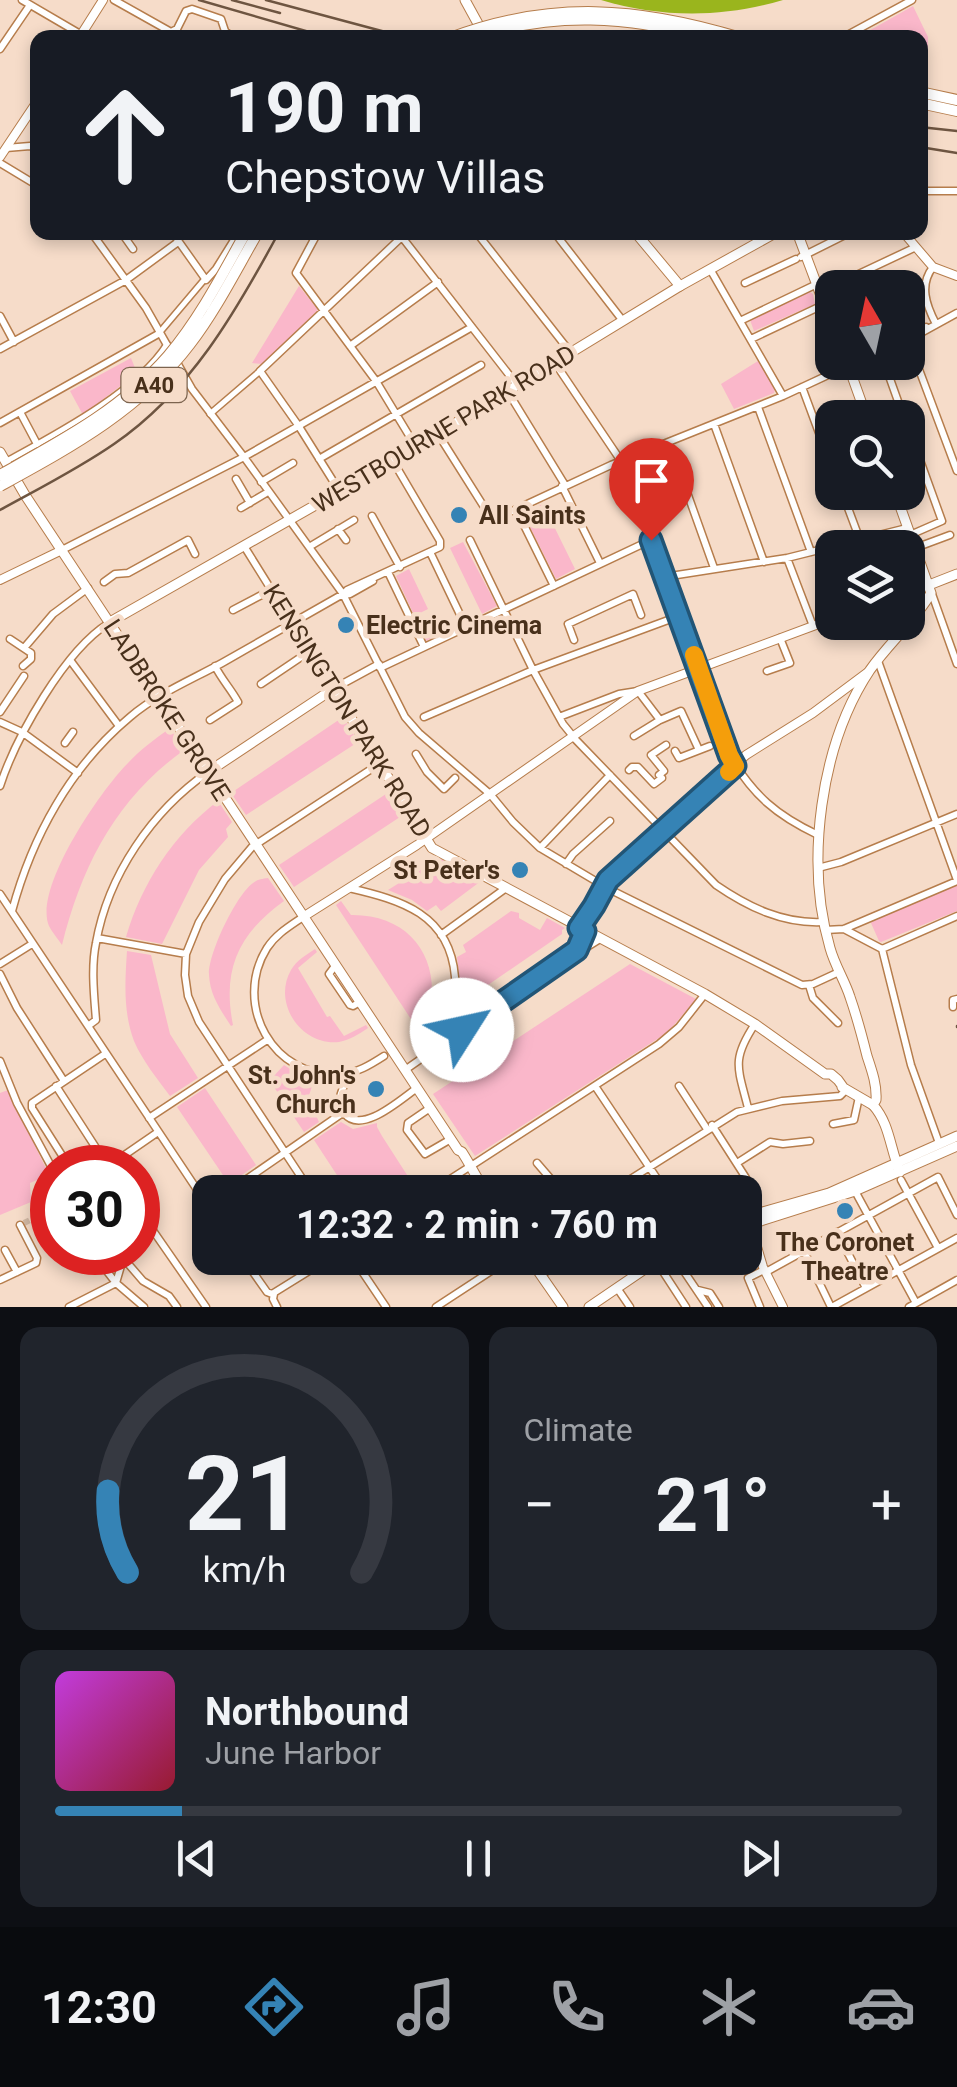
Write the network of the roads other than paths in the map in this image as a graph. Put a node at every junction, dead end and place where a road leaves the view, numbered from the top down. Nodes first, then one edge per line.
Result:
1 (22, 0) edge
2 (103, 0) edge
3 (114, 0) edge
4 (465, 0) edge
5 (912, 0) edge
6 (30, 5) junction
7 (72, 30) edge
8 (86, 30) edge
9 (168, 30) edge
10 (173, 30) edge
11 (225, 30) edge
12 (470, 30) edge
13 (480, 30) edge
14 (506, 30) edge
15 (671, 30) edge
16 (715, 30) edge
17 (857, 30) edge
18 (0, 49) edge
19 (928, 94) edge
20 (957, 100) edge
21 (928, 105) edge
22 (957, 110) edge
23 (30, 112) edge
24 (30, 149) edge
25 (2, 155) edge
26 (30, 179) edge
27 (928, 191) edge
28 (957, 191) edge
29 (98, 240) edge
30 (127, 240) edge
31 (233, 240) edge
32 (241, 240) edge
33 (253, 240) edge
34 (314, 240) edge
35 (396, 240) edge
36 (406, 240) edge
37 (482, 240) edge
38 (560, 240) edge
39 (643, 240) edge
40 (762, 240) edge
41 (798, 240) edge
42 (835, 240) edge
43 (909, 240) edge
44 (178, 242) joint
45 (916, 248) junction
46 (133, 249) dead end
47 (801, 257) junction
48 (933, 267) junction
49 (709, 268) junction
50 (868, 270) edge
51 (957, 276) edge
52 (126, 280) junction
53 (204, 280) junction
54 (815, 281) edge
55 (438, 282) junction
56 (745, 283) dead end
57 (815, 285) edge
58 (680, 286) junction
59 (815, 309) edge
60 (325, 310) junction
61 (957, 314) edge
62 (0, 316) edge
63 (623, 321) junction
64 (740, 321) junction
65 (934, 325) junction
66 (472, 327) junction
67 (160, 332) junction
68 (925, 332) edge
69 (751, 339) junction
70 (14, 342) junction
71 (166, 344) junction
72 (350, 346) junction
73 (0, 350) edge
74 (571, 353) junction
75 (488, 361) junction
76 (555, 363) junction
77 (260, 370) junction
78 (817, 380) edge
79 (923, 380) edge
80 (376, 381) junction
81 (802, 387) junction
82 (512, 389) junction
83 (783, 396) junction
84 (758, 406) junction
85 (20, 412) junction
86 (210, 414) junction
87 (396, 415) junction
88 (815, 422) edge
89 (0, 423) edge
90 (714, 424) junction
91 (298, 425) junction
92 (438, 434) junction
93 (669, 442) junction
94 (37, 444) junction
95 (416, 447) junction
96 (244, 456) junction
97 (2, 457) edge
98 (319, 458) junction
99 (393, 461) junction
100 (622, 461) junction
101 (293, 463) dead end
102 (957, 471) edge
103 (925, 474) edge
104 (0, 475) edge
105 (236, 479) dead end
106 (261, 482) junction
107 (0, 486) edge
108 (564, 486) junction
109 (268, 492) junction
110 (340, 492) junction
111 (250, 503) junction
112 (241, 508) dead end
113 (516, 509) junction
114 (372, 516) dead end
115 (290, 520) junction
116 (354, 520) dead end
117 (338, 529) junction
118 (913, 530) edge
119 (950, 534) dead end
120 (346, 540) dead end
121 (470, 540) dead end
122 (651, 540) junction
123 (925, 544) edge
124 (244, 546) junction
125 (309, 547) junction
126 (62, 550) junction
127 (815, 551) edge
128 (430, 552) junction
129 (812, 552) junction
130 (787, 558) junction
131 (199, 561) junction
132 (764, 562) junction
133 (600, 563) junction
134 (400, 566) junction
135 (714, 568) junction
136 (388, 572) junction
137 (957, 574) edge
138 (925, 575) edge
139 (664, 577) junction
140 (0, 580) edge
141 (554, 586) junction
142 (94, 587) junction
143 (930, 589) junction
144 (272, 590) junction
145 (925, 590) edge
146 (343, 594) junction
147 (232, 610) dead end
148 (504, 610) junction
149 (679, 616) junction
150 (644, 621) junction
151 (110, 622) junction
152 (292, 623) junction
153 (813, 626) joint
154 (466, 628) junction
155 (780, 638) junction
156 (10, 639) dead end
157 (577, 646) junction
158 (24, 648) junction
159 (424, 648) junction
160 (310, 651) junction
161 (70, 660) junction
162 (878, 661) junction
163 (957, 664) edge
164 (24, 666) dead end
165 (215, 666) junction
166 (380, 666) junction
167 (698, 668) junction
168 (533, 670) junction
169 (766, 671) dead end
170 (870, 671) junction
171 (24, 676) dead end
172 (260, 684) dead end
173 (334, 689) junction
174 (638, 691) junction
175 (842, 692) junction
176 (159, 697) junction
177 (856, 699) junction
178 (0, 712) edge
179 (424, 717) dead end
180 (560, 717) junction
181 (210, 720) dead end
182 (660, 720) junction
183 (0, 722) edge
184 (119, 726) junction
185 (22, 732) junction
186 (73, 732) dead end
187 (634, 736) dead end
188 (573, 737) junction
189 (666, 744) dead end
190 (717, 744) junction
191 (61, 750) junction
192 (699, 750) junction
193 (675, 752) dead end
194 (416, 754) dead end
195 (379, 764) junction
196 (735, 766) junction
197 (78, 772) junction
198 (208, 772) junction
199 (458, 774) junction
200 (619, 776) junction
201 (0, 786) edge
202 (490, 794) junction
203 (957, 814) edge
204 (610, 821) dead end
205 (936, 823) junction
206 (664, 832) junction
207 (818, 835) junction
208 (425, 839) junction
209 (256, 844) junction
210 (540, 848) junction
211 (566, 864) junction
212 (817, 868) junction
213 (368, 877) junction
214 (957, 880) edge
215 (605, 886) junction
216 (507, 887) junction
217 (349, 888) junction
218 (0, 894) edge
219 (386, 896) junction
220 (594, 906) junction
221 (12, 911) junction
222 (957, 916) edge
223 (303, 917) junction
224 (824, 926) junction
225 (844, 929) junction
226 (589, 933) junction
227 (441, 936) junction
228 (97, 938) junction
229 (32, 944) junction
230 (879, 947) junction
231 (577, 950) junction
232 (186, 954) junction
233 (0, 964) edge
234 (839, 972) junction
235 (0, 974) edge
236 (809, 985) junction
237 (705, 994) junction
238 (838, 1023) dead end
239 (755, 1024) junction
240 (88, 1026) junction
241 (462, 1030) junction
242 (267, 1040) junction
243 (106, 1054) junction
244 (384, 1056) dead end
245 (0, 1062) edge
246 (228, 1066) junction
247 (405, 1070) junction
248 (354, 1072) junction
249 (64, 1081) junction
250 (56, 1086) junction
251 (595, 1086) junction
252 (679, 1086) dead end
253 (417, 1088) junction
254 (845, 1088) junction
255 (858, 1097) junction
256 (873, 1104) junction
257 (430, 1108) junction
258 (748, 1108) junction
259 (344, 1112) junction
260 (148, 1118) junction
261 (833, 1124) dead end
262 (710, 1127) junction
263 (158, 1132) junction
264 (957, 1136) edge
265 (450, 1139) junction
266 (810, 1141) dead end
267 (940, 1144) junction
268 (40, 1145) edge
269 (55, 1145) edge
270 (92, 1145) edge
271 (138, 1145) edge
272 (957, 1146) edge
273 (285, 1153) junction
274 (737, 1163) junction
275 (538, 1164) dead end
276 (469, 1167) junction
277 (648, 1167) junction
278 (901, 1169) junction
279 (253, 1175) edge
280 (300, 1175) edge
281 (457, 1175) edge
282 (471, 1175) edge
283 (547, 1175) edge
284 (636, 1175) edge
285 (654, 1175) edge
286 (744, 1175) edge
287 (192, 1181) edge
288 (855, 1191) junction
289 (908, 1194) junction
290 (868, 1215) junction
291 (957, 1215) edge
292 (762, 1216) edge
293 (762, 1217) edge
294 (8, 1230) dead end
295 (837, 1232) junction
296 (957, 1238) edge
297 (160, 1241) edge
298 (938, 1248) junction
299 (6, 1250) dead end
300 (804, 1251) junction
301 (762, 1263) edge
302 (898, 1270) junction
303 (765, 1271) junction
304 (16, 1272) junction
305 (109, 1275) edge
306 (118, 1275) edge
307 (138, 1275) edge
308 (255, 1275) edge
309 (306, 1275) edge
310 (365, 1275) edge
311 (485, 1275) edge
312 (541, 1275) edge
313 (635, 1275) edge
314 (668, 1275) edge
315 (686, 1275) edge
316 (0, 1280) edge
317 (957, 1280) edge
318 (116, 1284) junction
319 (616, 1288) junction
320 (866, 1288) junction
321 (696, 1290) junction
322 (273, 1299) edge
323 (912, 1305) edge
324 (69, 1307) edge
325 (144, 1307) edge
326 (177, 1307) edge
327 (206, 1307) edge
328 (386, 1307) edge
329 (436, 1307) edge
330 (563, 1307) edge
331 (589, 1307) edge
332 (630, 1307) edge
333 (686, 1307) edge
334 (708, 1307) edge
335 (719, 1307) edge
336 (760, 1307) edge
337 (782, 1307) edge
338 (831, 1307) edge

1 - 6 street
2 - 8 street
3 - 9 street
4 - 13 main road
5 - 17 street
6 - 7 street
6 - 18 street
10 - 11 street
12 - 16 highway, bridge
14 - 15 highway, bridge
19 - 20 highway
21 - 22 highway
23 - 25 street
24 - 25 street
25 - 26 street
27 - 28 street
29 - 52 street
30 - 46 street
31 - 53 street
32 - 104 highway, A40, bridge
33 - 107 highway, A40, bridge
34 - 60 street
35 - 60 street
36 - 55 street
37 - 74 street
38 - 63 street
39 - 58 main road
40 - 49 main road, WESTBOURNE PARK ROAD
41 - 47 main road
42 - 47 street
43 - 45 street
44 - 52 street
44 - 53 street
45 - 48 street
45 - 50 street
47 - 54 main road
47 - 56 street
48 - 51 street
48 - 65 street
49 - 58 main road, WESTBOURNE PARK ROAD
49 - 64 street
52 - 67 street
52 - 70 street
53 - 67 street
55 - 66 street
55 - 72 street
57 - 64 street
58 - 63 main road, WESTBOURNE PARK ROAD
59 - 69 street
60 - 72 street
60 - 77 street
61 - 65 street
62 - 70 street
63 - 74 main road, WESTBOURNE PARK ROAD
64 - 69 street
65 - 68 street
66 - 75 street
66 - 80 street
67 - 71 street
67 - 85 street
69 - 83 street
70 - 73 street
71 - 86 street
71 - 94 street
72 - 80 street
74 - 76 main road, WESTBOURNE PARK ROAD
75 - 82 street
75 - 87 street
76 - 82 main road, WESTBOURNE PARK ROAD
76 - 100 street
77 - 86 street
77 - 91 street
78 - 81 street
79 - 102 street
80 - 87 street
80 - 91 street
81 - 83 street
81 - 88 street
82 - 92 main road, WESTBOURNE PARK ROAD
82 - 108 street
83 - 84 street
84 - 90 street
84 - 129 street
85 - 89 street
85 - 94 street
86 - 96 street
87 - 95 street
87 - 98 street
90 - 93 street
90 - 132 street
91 - 96 street
91 - 98 street
92 - 95 main road, WESTBOURNE PARK ROAD
92 - 113 street
93 - 100 street
93 - 135 street
94 - 97 street
95 - 99 main road, WESTBOURNE PARK ROAD
96 - 106 street
96 - 126 street
97 - 126 main road, LADBROKE GROVE
98 - 110 street
99 - 110 main road, WESTBOURNE PARK ROAD
99 - 128 street
100 - 108 street
100 - 122 street
101 - 106 street
103 - 118 street
105 - 111 street
106 - 109 street
108 - 113 street
108 - 133 street
109 - 111 street
109 - 115 street
110 - 115 main road, WESTBOURNE PARK ROAD
111 - 112 street
113 - 141 street
114 - 134 street
115 - 124 main road, WESTBOURNE PARK ROAD
115 - 125 street
116 - 117 street
117 - 120 street
117 - 125 street
119 - 123 street
121 - 148 street
122 - 133 street
122 - 139 street
124 - 131 main road, WESTBOURNE PARK ROAD
124 - 144 street, KENSINGTON PARK ROAD
125 - 146 street
126 - 140 street
126 - 142 main road, LADBROKE GROVE
127 - 129 street
128 - 134 street
128 - 154 street
129 - 130 street
130 - 132 street
130 - 153 street
131 - 142 street
131 - 151 main road, WESTBOURNE PARK ROAD
132 - 135 street
133 - 141 street
134 - 136 street
135 - 139 street
136 - 146 street
136 - 159 street
137 - 143 main road
138 - 143 main road
139 - 149 street
141 - 148 street
142 - 151 main road, LADBROKE GROVE
142 - 158 street
143 - 145 street
143 - 162 main road
143 - 163 street
144 - 147 street
144 - 152 street, KENSINGTON PARK ROAD
146 - 152 street
146 - 166 street
148 - 154 street
148 - 168 street
149 - 150 street
149 - 167 street
150 - 157 street
150 - 157 street
151 - 161 street
151 - 176 main road, LADBROKE GROVE
152 - 160 street, KENSINGTON PARK ROAD
152 - 165 street
153 - 155 street
154 - 159 street
155 - 167 street
155 - 169 street
156 - 158 street
157 - 168 street
158 - 164 street
159 - 166 street
160 - 172 street
160 - 173 street, KENSINGTON PARK ROAD
161 - 184 street
161 - 185 street
162 - 170 main road
162 - 205 street
165 - 176 street
165 - 181 street
166 - 173 street
166 - 199 street
167 - 174 street
167 - 190 street
168 - 179 street
168 - 180 street
170 - 175 street
170 - 177 main road
171 - 178 street
173 - 195 main road, KENSINGTON PARK ROAD
173 - 198 main road
174 - 180 street
174 - 182 street
174 - 188 street
175 - 177 street
175 - 196 street
176 - 184 street
176 - 198 main road, LADBROKE GROVE
177 - 207 main road
180 - 188 street
182 - 187 street
182 - 192 street
183 - 185 street
184 - 197 street
185 - 191 street
185 - 201 street
186 - 191 street
188 - 200 street
188 - 202 street
189 - 200 street
190 - 192 street
190 - 196 street
191 - 197 street
192 - 193 street
194 - 199 street
195 - 208 main road, KENSINGTON PARK ROAD
195 - 209 street
196 - 206 street
196 - 207 street
197 - 221 street
198 - 209 main road, LADBROKE GROVE
198 - 228 street
199 - 202 street
200 - 206 street
200 - 210 street
202 - 208 street
202 - 210 street
203 - 205 street
204 - 211 street
205 - 212 street
205 - 214 street
206 - 215 street
206 - 224 street
207 - 212 main road
208 - 213 street
208 - 216 main road, KENSINGTON PARK ROAD
209 - 223 main road, LADBROKE GROVE
209 - 232 street
210 - 211 street
211 - 215 street
212 - 224 main road
213 - 217 street
213 - 219 street
214 - 225 street
215 - 220 street
215 - 236 street
216 - 226 main road, KENSINGTON PARK ROAD
216 - 227 street
217 - 219 street
217 - 223 street
218 - 221 street
219 - 227 street
220 - 226 street
220 - 226 street
221 - 229 street
222 - 230 street
223 - 242 street
223 - 247 main road, LADBROKE GROVE
224 - 225 street
224 - 234 main road
225 - 230 street
226 - 231 street
226 - 231 street
226 - 237 main road, KENSINGTON PARK ROAD
227 - 241 street
228 - 232 street
228 - 240 street
229 - 233 street
229 - 240 street
230 - 267 street
231 - 241 street
232 - 246 street
234 - 236 street
234 - 256 main road
235 - 249 street
236 - 238 street
237 - 239 main road, KENSINGTON PARK ROAD
237 - 251 street
239 - 254 main road, KENSINGTON PARK ROAD
239 - 258 street
240 - 243 street
241 - 247 street
242 - 246 street
242 - 248 street
243 - 249 street
243 - 260 street
244 - 248 street
245 - 268 street
246 - 260 street
246 - 273 street
247 - 253 main road, LADBROKE GROVE
248 - 259 street
249 - 250 street
250 - 269 street
250 - 270 street
251 - 276 street
251 - 277 street
252 - 262 street
253 - 257 main road, LADBROKE GROVE
253 - 259 street
254 - 255 main road, KENSINGTON PARK ROAD
254 - 258 street
255 - 256 main road, KENSINGTON PARK ROAD
255 - 261 street
256 - 278 main road
257 - 265 main road, LADBROKE GROVE
257 - 265 street
258 - 262 street
259 - 273 street
260 - 263 street
262 - 274 street
262 - 277 street
263 - 271 street
263 - 287 street
264 - 267 main road
265 - 276 main road, LADBROKE GROVE
266 - 274 street
267 - 278 main road
272 - 278 main road
273 - 279 street
273 - 280 street
274 - 286 street
275 - 283 street
276 - 281 street
276 - 282 main road, LADBROKE GROVE
277 - 284 street
277 - 285 street
278 - 288 main road
278 - 289 street
278 - 292 main road
288 - 290 street
288 - 293 main road
289 - 290 street
289 - 291 street
289 - 298 street
290 - 295 street
290 - 302 street
294 - 304 street
295 - 300 street
295 - 320 street
296 - 298 street
297 - 327 street
298 - 302 street
299 - 304 street
300 - 303 street
300 - 338 street
301 - 303 street
302 - 320 street
302 - 323 street
303 - 336 street
303 - 337 street
304 - 316 street
305 - 318 street
306 - 318 street
307 - 326 street
308 - 322 street
309 - 322 street
310 - 328 street
311 - 329 street
312 - 330 main road
313 - 319 main road
314 - 333 street
315 - 321 street
317 - 323 street
318 - 324 street
318 - 325 street
319 - 331 main road
319 - 332 street
320 - 338 street
321 - 334 street
321 - 335 street

